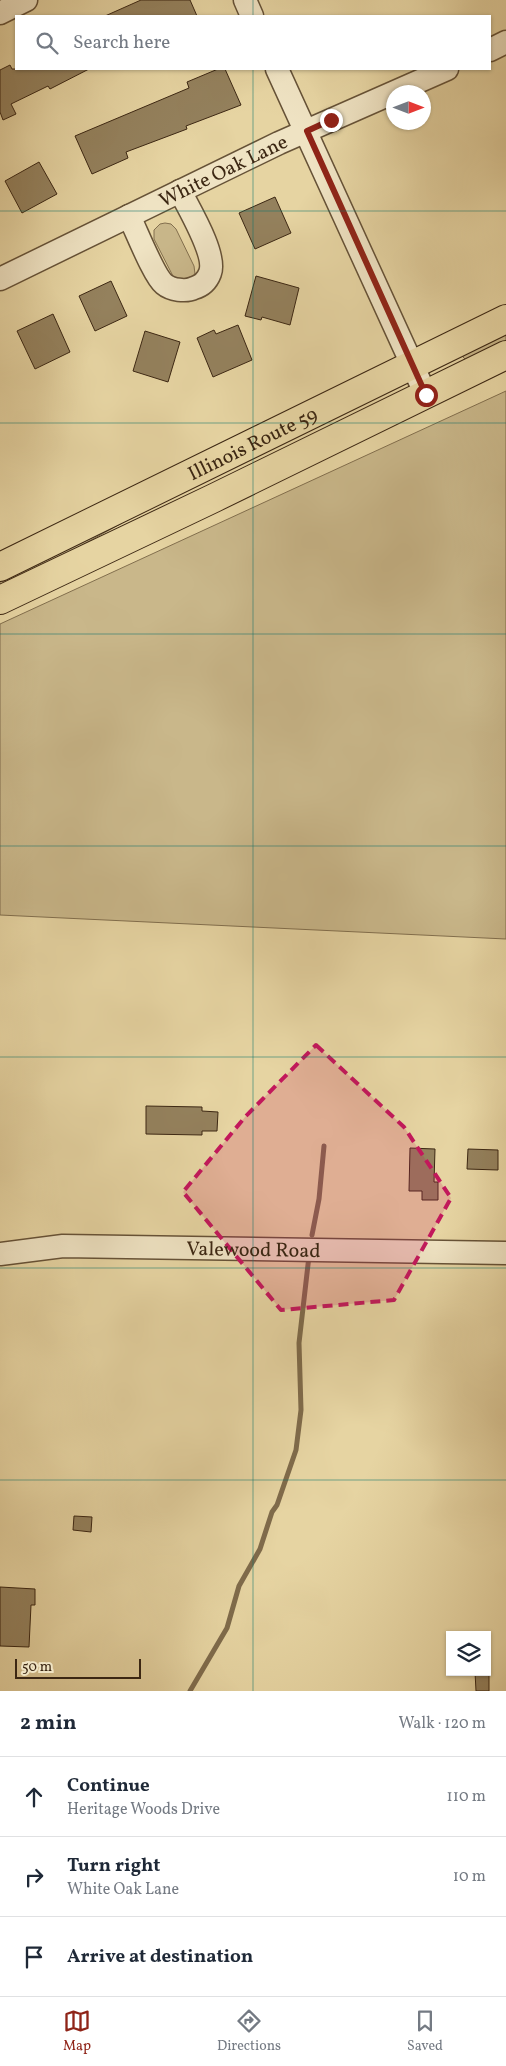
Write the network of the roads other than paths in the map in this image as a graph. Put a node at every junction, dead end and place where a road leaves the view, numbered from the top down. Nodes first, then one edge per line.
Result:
1 (26, 0) edge
2 (244, 0) edge
3 (0, 13) edge
4 (252, 15) edge
5 (506, 42) edge
6 (491, 50) edge
7 (277, 70) edge
8 (445, 70) edge
9 (307, 131) junction
10 (180, 192) junction
11 (130, 216) junction
12 (0, 279) edge
13 (506, 319) edge
14 (506, 355) edge
15 (411, 364) junction
16 (426, 395) junction
17 (0, 568) edge
18 (0, 600) edge
19 (506, 1253) edge
20 (0, 1254) edge

1 - 3 street
2 - 4 street
5 - 6 street
7 - 9 street
8 - 9 street, White Oak Lane
9 - 10 street, White Oak Lane
9 - 15 street
10 - 11 street, White Oak Lane
10 - 11 street
11 - 12 street, White Oak Lane
13 - 15 main road, Illinois Route 59
14 - 16 main road, Illinois Route 59
15 - 16 street
15 - 17 main road, Illinois Route 59
16 - 18 main road, Illinois Route 59
19 - 20 street, Valewood Road

